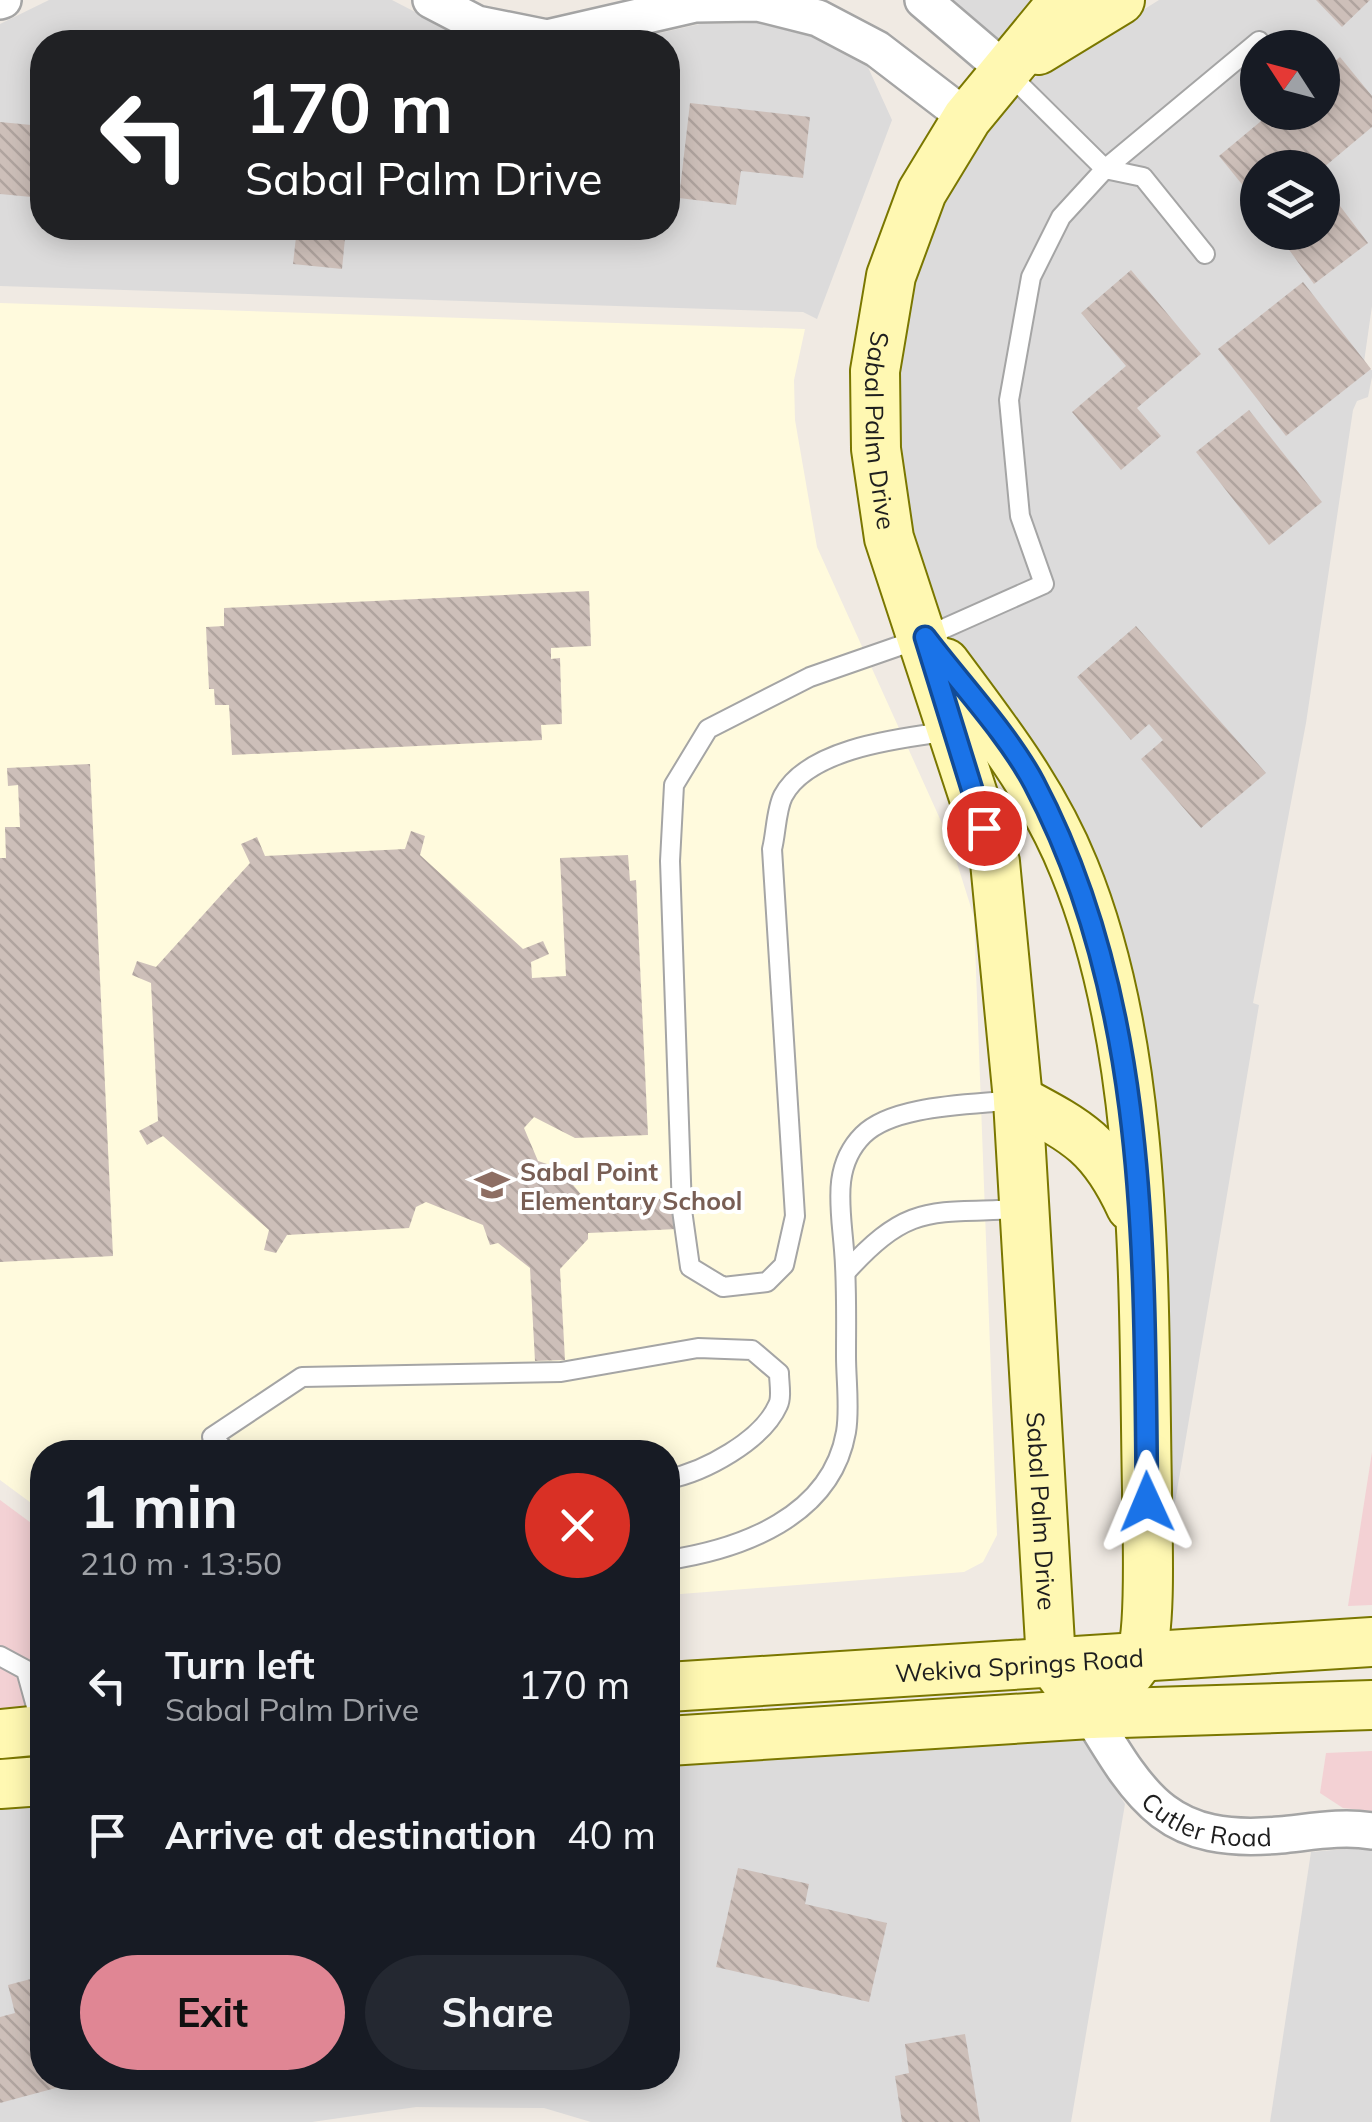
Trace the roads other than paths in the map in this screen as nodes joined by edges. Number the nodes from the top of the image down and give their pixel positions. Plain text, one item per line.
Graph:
1 (431, 0) edge
2 (924, 0) edge
3 (1064, 0) edge
4 (1120, 0) edge
5 (507, 30) edge
6 (581, 30) edge
7 (1240, 58) edge
8 (1006, 70) junction
9 (967, 118) junction
10 (1105, 169) junction
11 (1205, 254) dead end
12 (925, 637) junction
13 (954, 731) junction
14 (1018, 1100) junction
15 (1024, 1209) junction
16 (1138, 1222) junction
17 (846, 1272) junction
18 (214, 1440) edge
19 (680, 1476) edge
20 (680, 1558) edge
21 (1148, 1578) junction
22 (1372, 1642) edge
23 (1233, 1650) junction
24 (0, 1656) edge
25 (1141, 1656) junction
26 (1051, 1661) junction
27 (30, 1685) edge
28 (680, 1686) edge
29 (1372, 1705) edge
30 (1090, 1714) junction
31 (30, 1730) edge
32 (0, 1734) edge
33 (680, 1740) edge
34 (30, 1782) edge
35 (0, 1784) edge
36 (1372, 1830) edge

1 - 5 street
2 - 8 street
3 - 8 street, Sabal Palm Drive
4 - 8 street, Sabal Palm Drive
6 - 9 street
7 - 10 lane
8 - 9 street, Sabal Palm Drive
8 - 10 lane
9 - 12 street, Sabal Palm Drive
10 - 11 lane
10 - 12 lane
12 - 13 street, Sabal Palm Drive
12 - 13 lane
12 - 16 street, Sabal Palm Drive
13 - 14 street, Sabal Palm Drive
14 - 15 street, Sabal Palm Drive
14 - 16 street
14 - 17 lane
15 - 17 lane
15 - 26 street, Sabal Palm Drive
16 - 21 street, Sabal Palm Drive
17 - 20 lane
18 - 19 lane
21 - 23 street
21 - 25 street, Sabal Palm Drive
22 - 23 street, Wekiva Springs Road
23 - 25 street, Wekiva Springs Road
24 - 27 lane
25 - 26 street, Wekiva Springs Road
25 - 30 street
26 - 28 street, Wekiva Springs Road
26 - 30 street
29 - 30 street
30 - 33 street
30 - 36 street, Cutler Road
31 - 32 street
34 - 35 street

